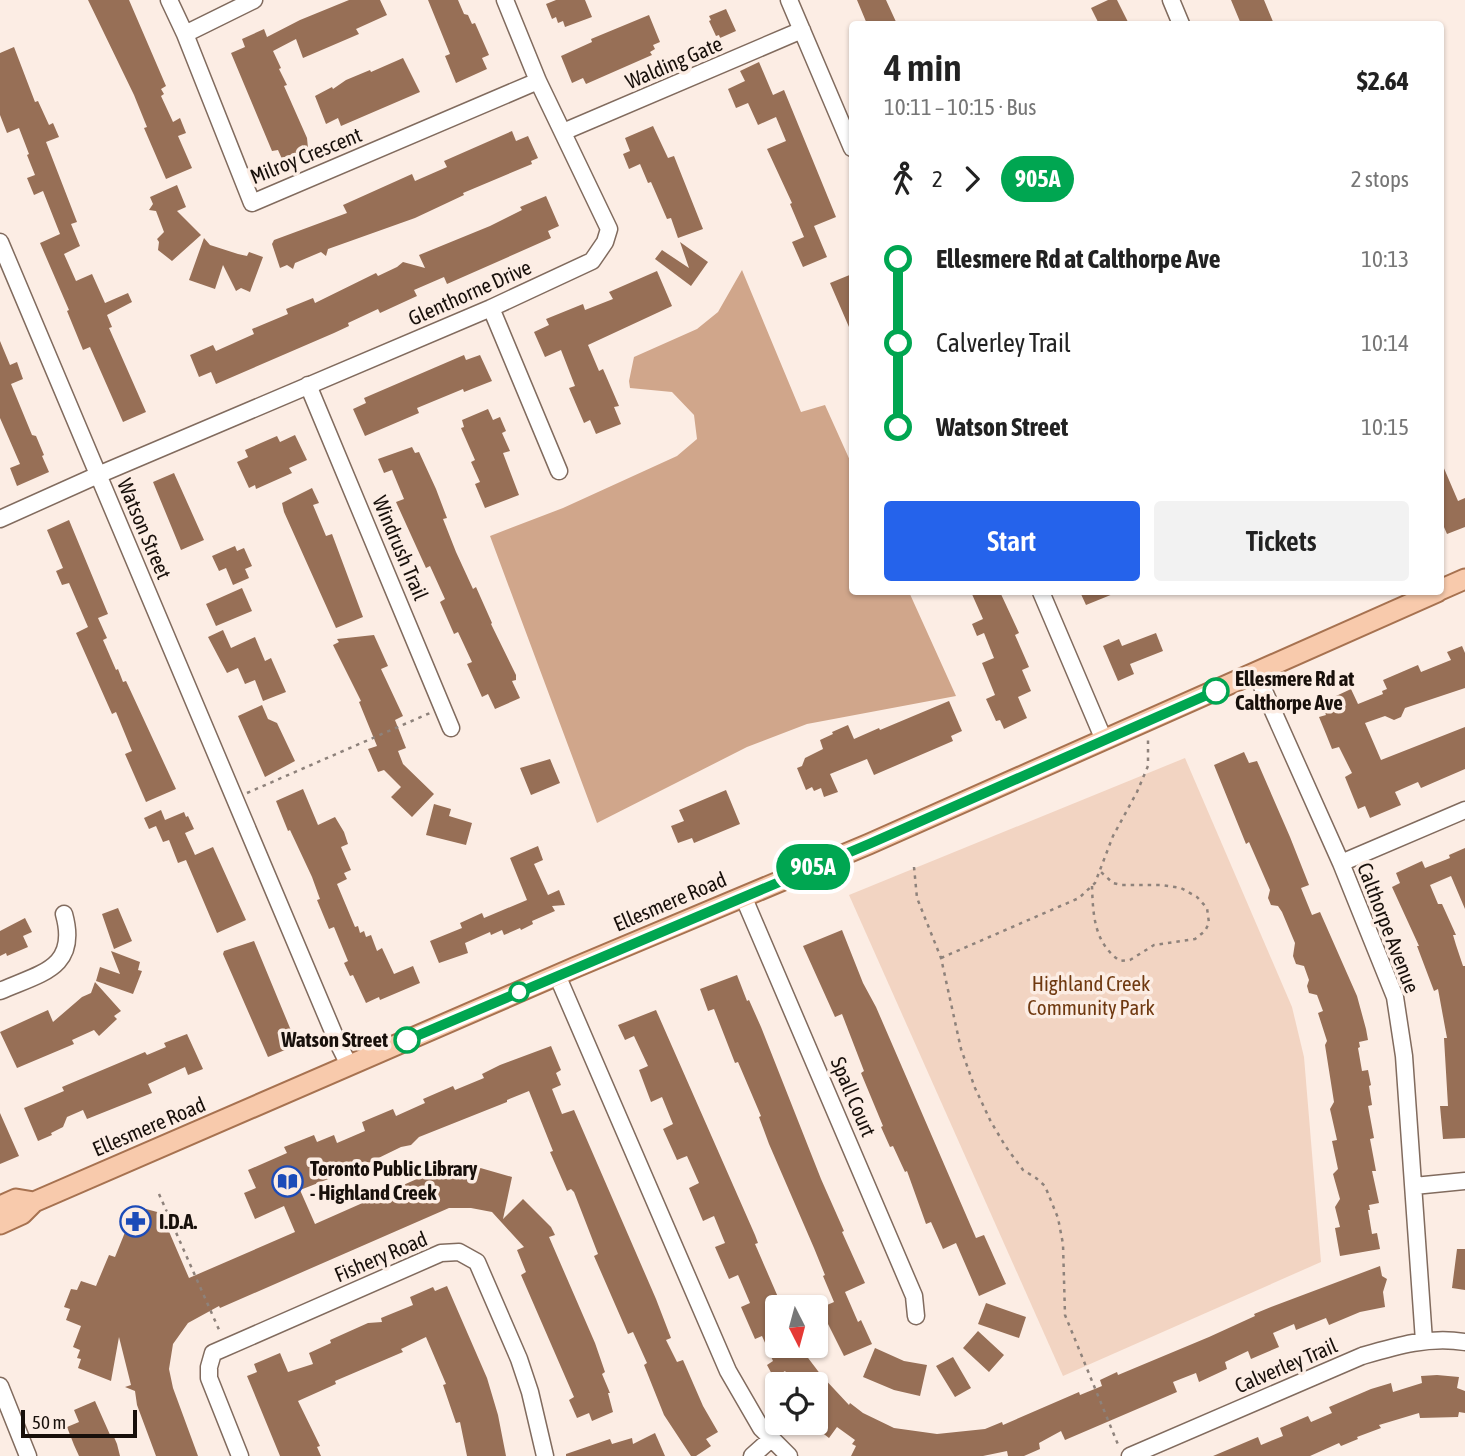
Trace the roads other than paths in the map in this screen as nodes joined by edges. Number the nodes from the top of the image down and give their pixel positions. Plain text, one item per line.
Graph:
1 (169, 0) edge
2 (254, 0) edge
3 (505, 0) edge
4 (789, 0) edge
5 (1171, 0) edge
6 (1180, 21) edge
7 (802, 30) junction
8 (185, 34) junction
9 (538, 81) junction
10 (563, 132) junction
11 (849, 141) edge
12 (0, 242) edge
13 (491, 308) junction
14 (308, 385) junction
15 (559, 471) dead end
16 (98, 475) junction
17 (0, 519) edge
18 (1465, 579) edge
19 (1444, 588) edge
20 (1042, 595) edge
21 (1427, 595) edge
22 (1256, 673) junction
23 (451, 728) dead end
24 (1104, 740) junction
25 (1465, 810) edge
26 (1341, 863) junction
27 (743, 896) junction
28 (64, 914) dead end
29 (557, 975) junction
30 (0, 991) edge
31 (349, 1065) junction
32 (1465, 1181) edge
33 (1414, 1186) junction
34 (34, 1202) junction
35 (0, 1206) edge
36 (0, 1224) edge
37 (916, 1316) dead end
38 (1424, 1341) junction
39 (1465, 1342) edge
40 (0, 1386) edge
41 (6, 1420) edge
42 (771, 1439) junction
43 (28, 1456) edge
44 (240, 1456) edge
45 (545, 1456) edge
46 (752, 1456) edge
47 (789, 1456) edge
48 (1130, 1456) edge

1 - 8 street, Milroy Crescent
2 - 8 street
3 - 9 street, Glenthorne Drive
4 - 7 street
5 - 6 street
7 - 10 street, Walding Gate
7 - 11 street
8 - 9 street, Milroy Crescent
9 - 10 street, Glenthorne Drive
10 - 13 street, Glenthorne Drive
12 - 16 street, Watson Street
13 - 14 street, Glenthorne Drive
13 - 15 street
14 - 16 street, Glenthorne Drive
14 - 23 street, Windrush Trail
16 - 17 street, Glenthorne Drive
16 - 31 street, Watson Street
18 - 19 main road, Ellesmere Road
20 - 24 street
21 - 22 main road, Ellesmere Road
22 - 24 main road, Ellesmere Road
22 - 26 street, Calthorpe Avenue
24 - 27 main road, Ellesmere Road
25 - 26 street
26 - 33 street, Calthorpe Avenue
27 - 29 main road, Ellesmere Road
27 - 37 street, Spall Court
28 - 30 street
29 - 31 main road, Ellesmere Road
29 - 42 street
31 - 34 main road, Ellesmere Road
32 - 33 street
33 - 38 street, Calthorpe Avenue
34 - 35 main road, Ellesmere Road
34 - 36 main road, Ellesmere Road
38 - 39 street, Calverley Trail
38 - 48 street, Calverley Trail
40 - 41 street
41 - 43 street
42 - 46 street
42 - 47 street
44 - 45 street, Fishery Road

